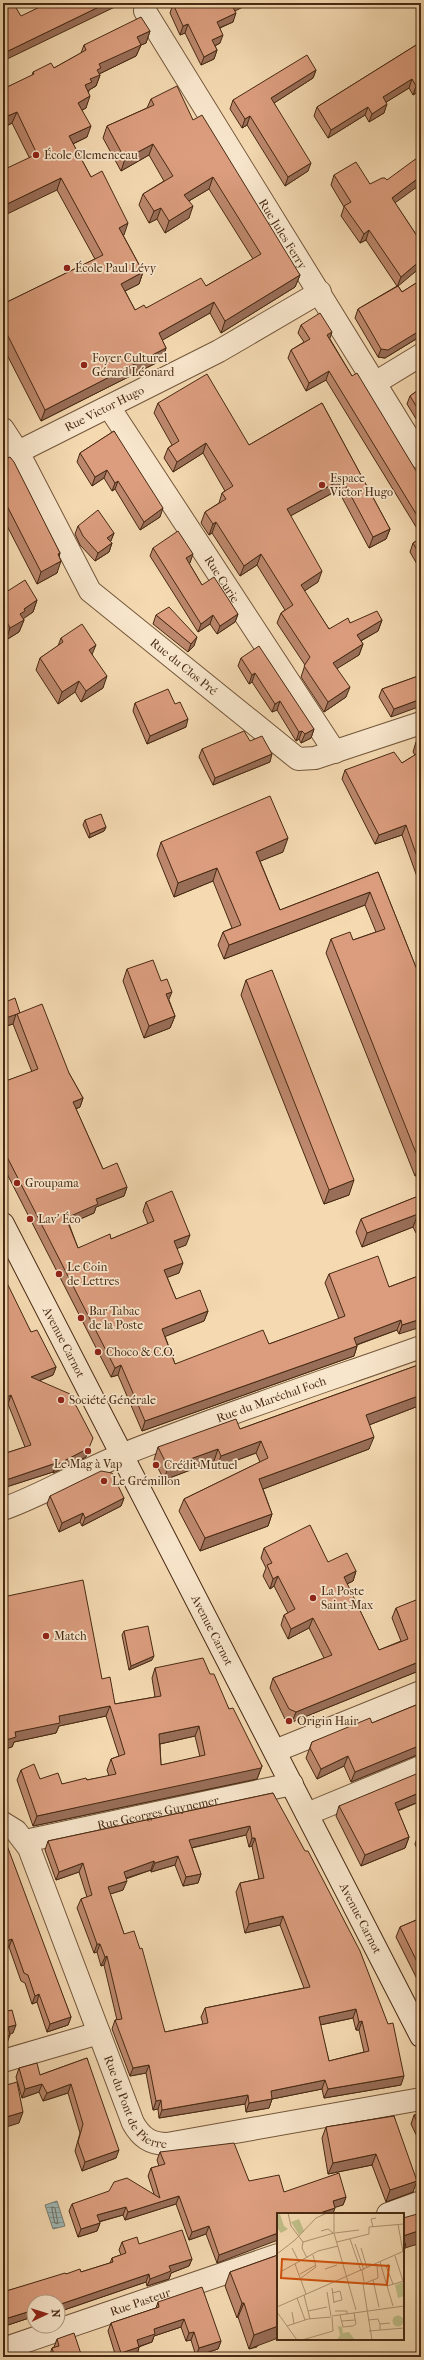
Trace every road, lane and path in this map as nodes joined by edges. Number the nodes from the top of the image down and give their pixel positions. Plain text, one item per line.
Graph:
1 (145, 11) dead end
2 (320, 292) junction
3 (421, 355) edge
4 (375, 383) junction
5 (109, 407) junction
6 (3, 429) edge
7 (18, 452) junction
8 (421, 458) edge
9 (421, 723) edge
10 (335, 752) junction
11 (3, 1224) edge
12 (421, 1347) edge
13 (122, 1455) junction
14 (3, 1509) edge
15 (421, 1692) edge
16 (275, 1751) junction
17 (421, 1767) edge
18 (292, 1784) junction
19 (307, 1814) junction
20 (3, 1823) edge
21 (25, 1841) junction
22 (99, 2033) junction
23 (421, 2036) edge
24 (3, 2061) edge
25 (421, 2099) edge
26 (421, 2202) edge
27 (391, 2213) edge
28 (277, 2255) edge
29 (3, 2349) edge

1 - 2 street, Rue Jules Ferry
2 - 4 street, Rue Jules Ferry
2 - 5 street, Rue Victor Hugo
3 - 4 street
4 - 8 street, Rue Jules Ferry
5 - 7 street, Rue Victor Hugo
5 - 10 street, Rue Curie
6 - 7 street
7 - 10 street, Rue du Clos Pré
9 - 10 street, Rue du Clos Pré
11 - 13 street, Avenue Carnot
12 - 13 street, Rue du Maréchal Foch
13 - 14 street, Rue du Maréchal Foch
13 - 16 street, Avenue Carnot
15 - 16 street
16 - 18 street, Avenue Carnot
17 - 19 street
18 - 19 street, Avenue Carnot
18 - 21 street, Rue Georges Guynemer
19 - 23 street, Avenue Carnot
20 - 21 street, Rue du Pont de Pierre
21 - 22 street, Rue du Pont de Pierre
22 - 24 street
22 - 25 street, Rue du Pont de Pierre
26 - 27 street
28 - 29 street, Rue Pasteur

